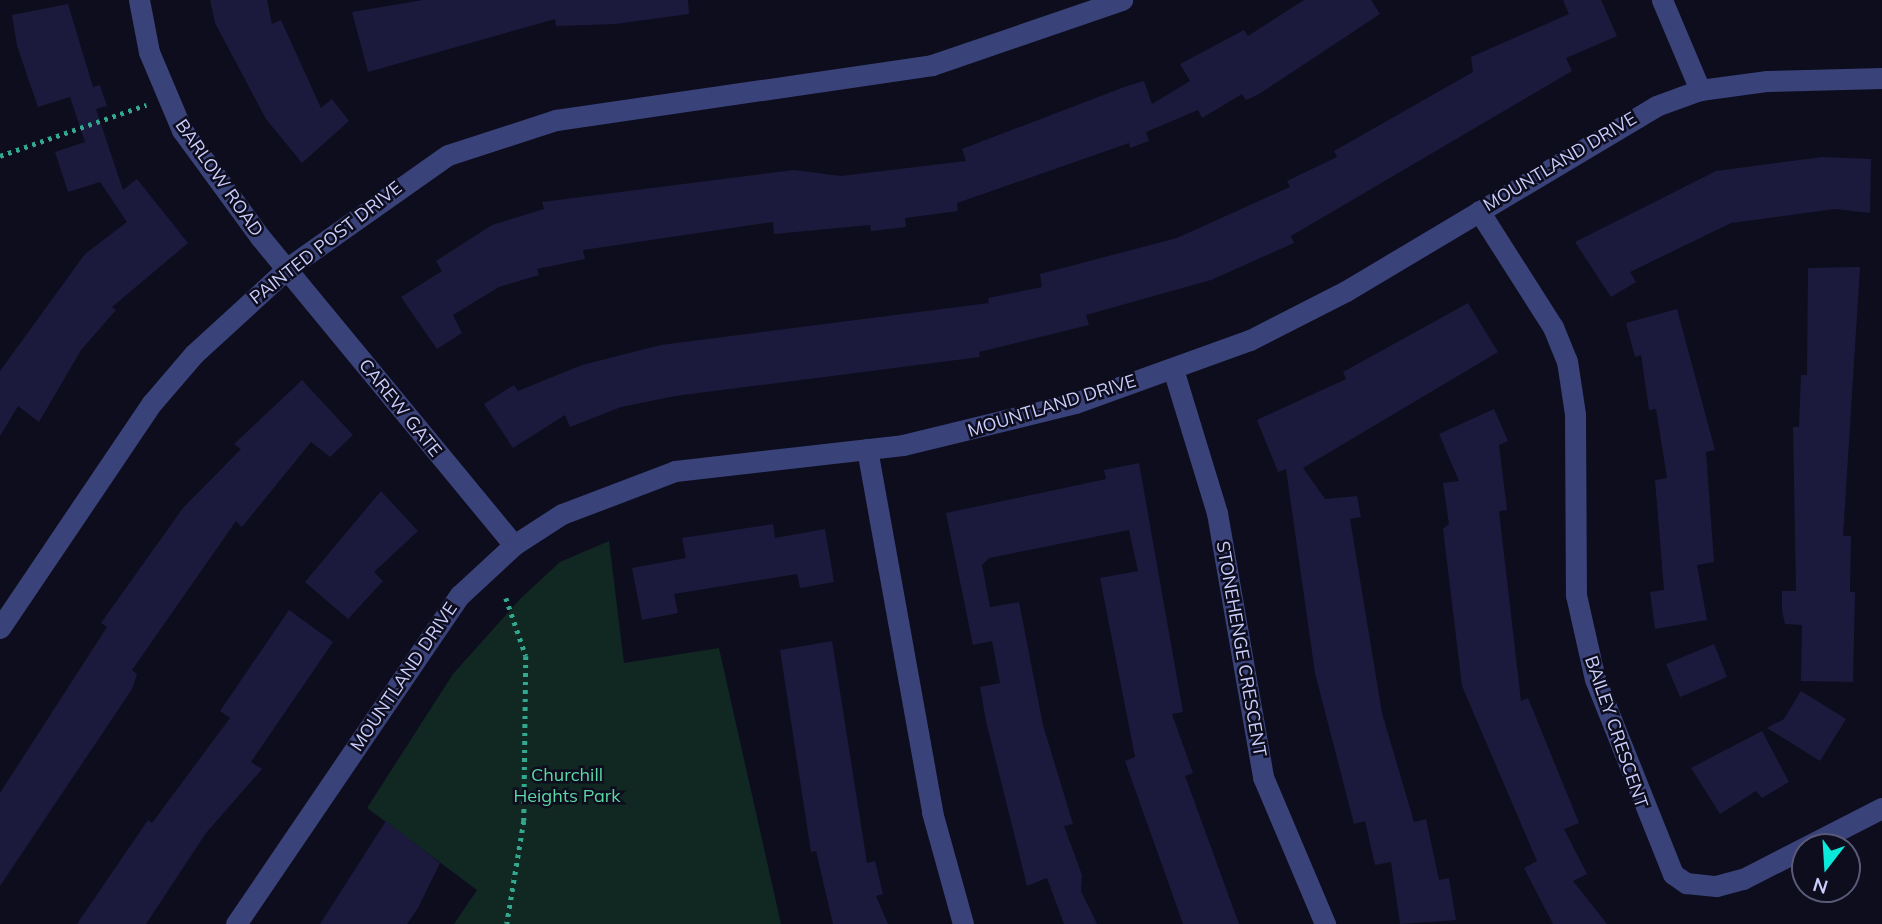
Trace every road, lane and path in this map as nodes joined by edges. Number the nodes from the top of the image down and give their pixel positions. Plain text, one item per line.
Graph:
1 (139, 0) edge
2 (1122, 0) edge
3 (1662, 0) edge
4 (1882, 79) edge
5 (1700, 90) junction
6 (167, 98) junction
7 (0, 156) edge
8 (1479, 211) junction
9 (289, 267) junction
10 (1173, 369) junction
11 (867, 450) junction
12 (514, 545) junction
13 (506, 598) dead end
14 (0, 628) edge
15 (1882, 808) edge
16 (236, 924) edge
17 (507, 924) edge
18 (963, 924) edge
19 (1325, 924) edge

1 - 6 street, BARLOW ROAD
2 - 9 street, PAINTED POST DRIVE
3 - 5 street
4 - 5 street, MOUNTLAND DRIVE
5 - 8 street, MOUNTLAND DRIVE
6 - 7 path
6 - 9 street, BARLOW ROAD
8 - 10 street, MOUNTLAND DRIVE
8 - 15 street, BAILEY CRESCENT
9 - 12 street, CAREW GATE
9 - 14 street, PAINTED POST DRIVE
10 - 11 street, MOUNTLAND DRIVE
10 - 19 street, STONEHENGE CRESCENT
11 - 12 street, MOUNTLAND DRIVE
11 - 18 street
12 - 16 street, MOUNTLAND DRIVE
13 - 17 path

